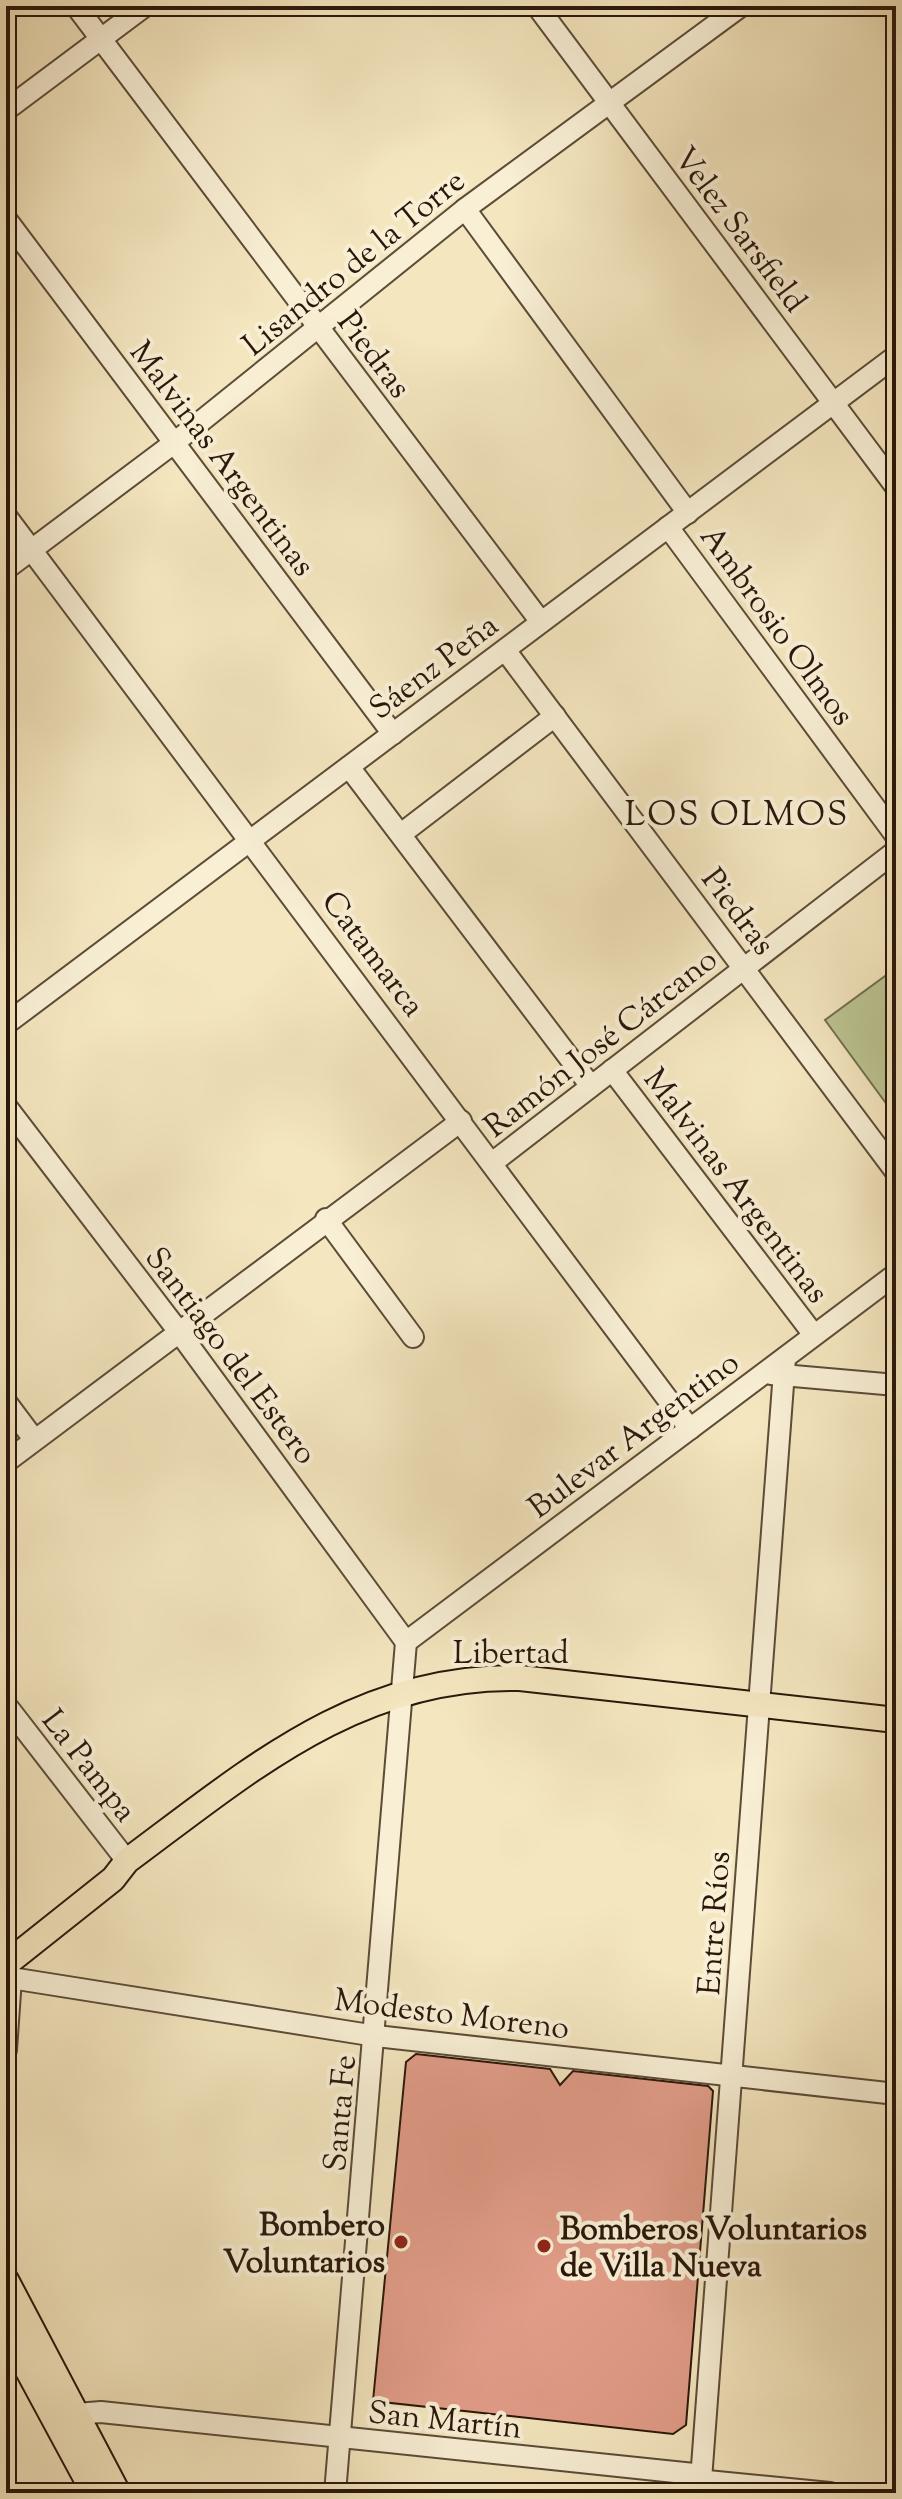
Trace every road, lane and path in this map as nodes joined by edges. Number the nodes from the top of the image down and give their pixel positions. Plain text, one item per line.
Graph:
1 (76, 6) edge
2 (145, 6) edge
3 (537, 6) edge
4 (741, 6) edge
5 (101, 39) junction
6 (609, 102) junction
7 (6, 110) edge
8 (465, 209) junction
9 (6, 219) edge
10 (317, 329) junction
11 (896, 356) edge
12 (833, 403) junction
13 (174, 443) junction
14 (896, 487) edge
15 (688, 513) junction
16 (6, 516) edge
17 (668, 527) junction
18 (32, 550) junction
19 (6, 569) edge
20 (541, 622) junction
21 (505, 650) junction
22 (555, 716) junction
23 (393, 734) junction
24 (349, 767) junction
25 (401, 834) junction
26 (896, 836) edge
27 (251, 840) junction
28 (896, 851) edge
29 (744, 968) junction
30 (6, 1024) edge
31 (612, 1070) junction
32 (590, 1085) junction
33 (6, 1106) edge
34 (461, 1121) junction
35 (492, 1163) junction
36 (896, 1172) edge
37 (326, 1219) junction
38 (896, 1274) edge
39 (179, 1332) junction
40 (814, 1335) junction
41 (413, 1337) dead end
42 (785, 1366) junction
43 (896, 1385) edge
44 (6, 1402) edge
45 (690, 1429) junction
46 (33, 1438) junction
47 (6, 1462) edge
48 (406, 1642) junction
49 (400, 1694) junction
50 (759, 1703) junction
51 (6, 1705) edge
52 (896, 1720) edge
53 (127, 1861) junction
54 (6, 1942) edge
55 (8, 1971) edge
56 (376, 2036) junction
57 (6, 2050) edge
58 (733, 2074) junction
59 (896, 2094) edge
60 (6, 2280) edge
61 (6, 2330) edge
62 (64, 2415) junction
63 (340, 2438) junction
64 (701, 2485) edge
65 (94, 2493) edge
66 (118, 2493) edge
67 (335, 2493) edge
68 (830, 2493) edge

1 - 5 street, Piedras
2 - 5 street
3 - 6 street, Velez Sarsfield
4 - 6 street, Lisandro de la Torre
5 - 7 street
5 - 10 street, Piedras
6 - 8 street, Lisandro de la Torre
6 - 12 street, Velez Sarsfield
8 - 10 street, Lisandro de la Torre
8 - 15 street, Ambrosio Olmos
9 - 13 street, Malvinas Argentinas
10 - 13 street, Lisandro de la Torre
10 - 20 street, Piedras
11 - 12 street, Sáenz Peña
12 - 14 street, Velez Sarsfield
12 - 15 street, Sáenz Peña
13 - 18 street, Lisandro de la Torre
13 - 23 street, Malvinas Argentinas
15 - 17 street, Sáenz Peña
16 - 18 street, Catamarca
17 - 20 street, Sáenz Peña
17 - 26 street, Ambrosio Olmos
18 - 19 street, Lisandro de la Torre
18 - 27 street, Catamarca
20 - 21 street, Sáenz Peña
21 - 22 street, Piedras
21 - 23 street, Sáenz Peña
22 - 25 street
22 - 29 street, Piedras
23 - 24 street, Sáenz Peña
24 - 25 street, Malvinas Argentinas
24 - 27 street, Sáenz Peña
25 - 32 street, Malvinas Argentinas
27 - 30 street, Sáenz Peña
27 - 34 street, Catamarca
28 - 29 street, Ramón José Cárcano
29 - 31 street, Ramón José Cárcano
29 - 36 street, Piedras
31 - 32 street, Ramón José Cárcano
31 - 40 street, Malvinas Argentinas
32 - 35 street, Ramón José Cárcano
33 - 39 street, Santiago del Estero
34 - 35 street, Catamarca
34 - 37 street, Ramón José Cárcano
35 - 45 street, Catamarca
37 - 39 street, Ramón José Cárcano
37 - 41 street
38 - 40 street, Bulevar Argentino
39 - 46 street, Ramón José Cárcano
39 - 48 street, Santiago del Estero
40 - 42 street, Bulevar Argentino
42 - 43 street
42 - 45 street, Bulevar Argentino
42 - 50 street, Entre Ríos
44 - 46 street
45 - 48 street, Bulevar Argentino
46 - 47 street, Ramón José Cárcano
48 - 49 street, Santa Fe
49 - 50 main road, Libertad
49 - 53 main road, Libertad
49 - 56 street, Santa Fe
50 - 52 main road, Libertad
50 - 58 street, Entre Ríos
51 - 53 street, La Pampa
53 - 54 main road, Libertad
53 - 55 main road, Libertad
55 - 56 street, Modesto Moreno
55 - 57 street
56 - 58 street, Modesto Moreno
56 - 63 street, Santa Fe
58 - 59 street, Modesto Moreno
58 - 64 street, Entre Ríos
60 - 62 main road
61 - 62 main road
62 - 63 street, San Martín
62 - 65 main road
62 - 66 main road
63 - 64 street, San Martín
63 - 67 street, Santa Fe
64 - 68 street, San Martín

